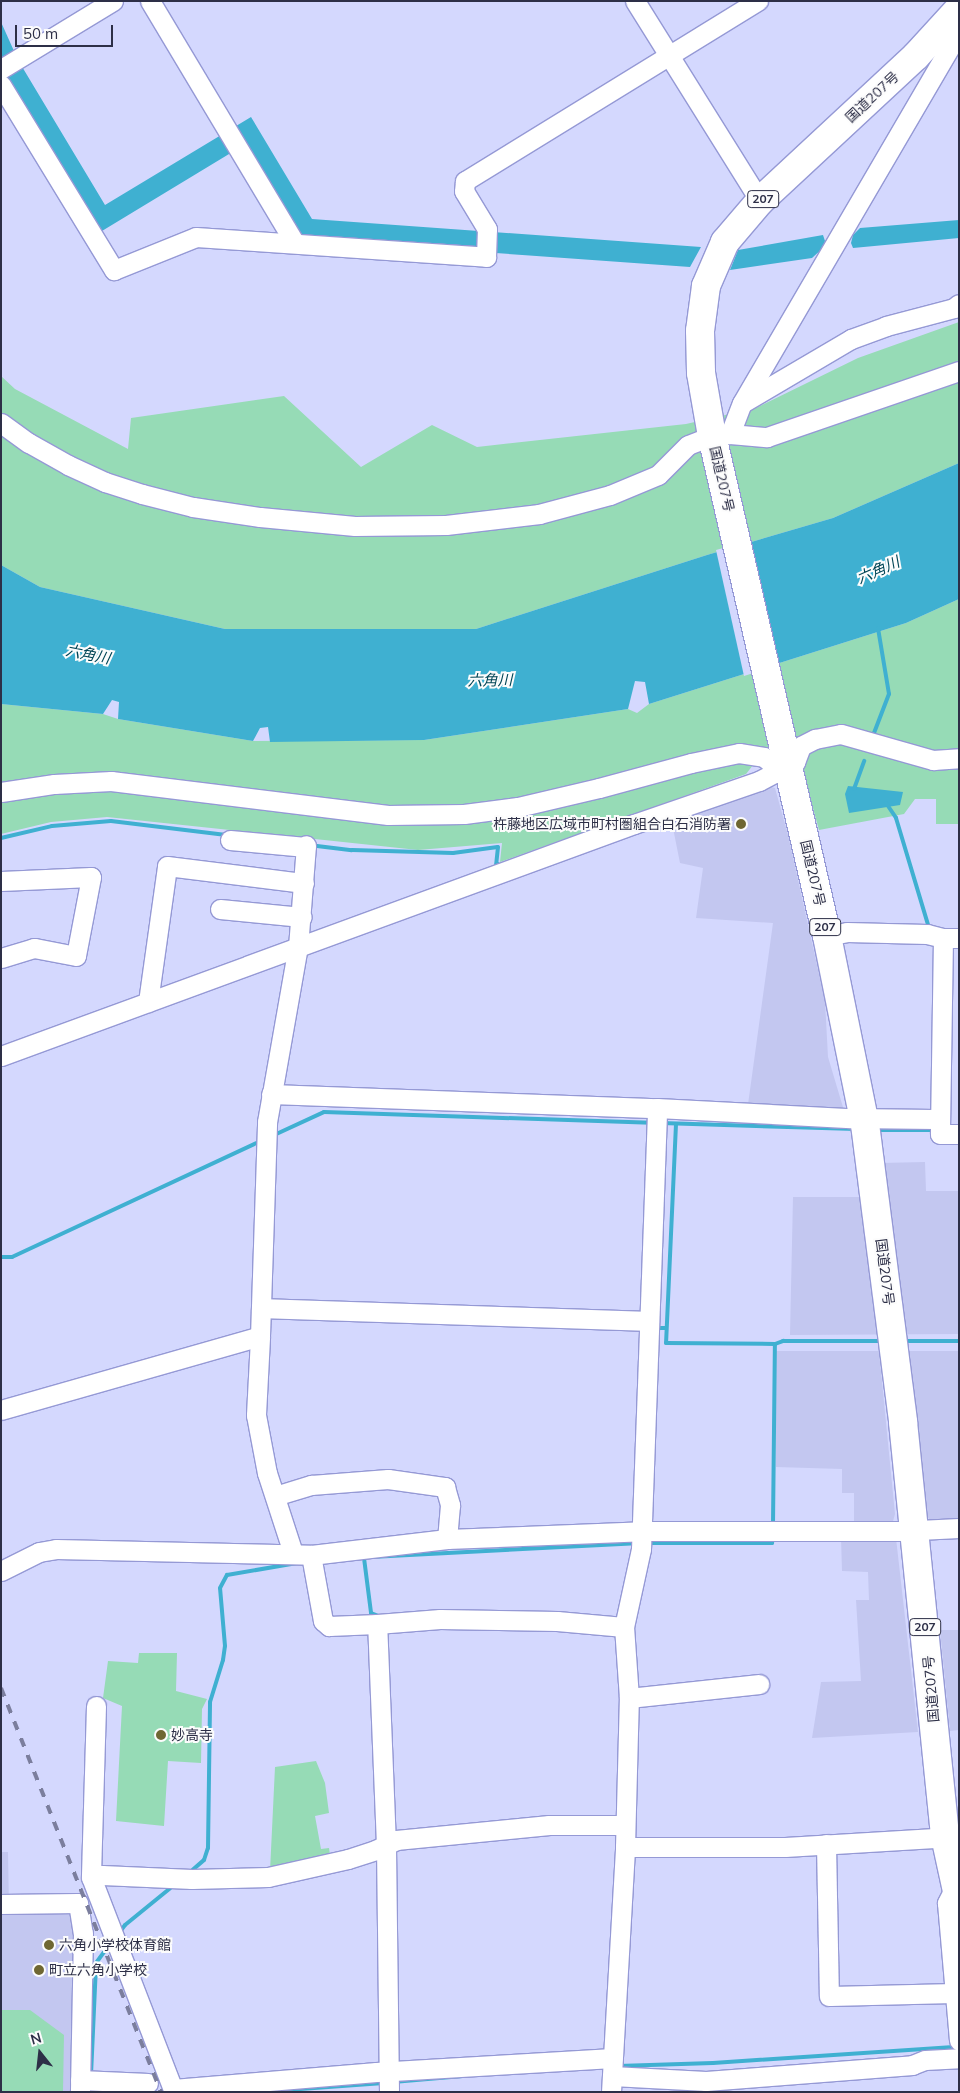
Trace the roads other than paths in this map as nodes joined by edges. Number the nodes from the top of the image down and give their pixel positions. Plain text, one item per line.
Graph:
1 (112, 1) edge
2 (150, 1) edge
3 (635, 1) edge
4 (758, 1) edge
5 (959, 9) edge
6 (959, 31) edge
7 (669, 57) junction
8 (1, 69) edge
9 (1, 85) edge
10 (760, 201) junction
11 (294, 242) junction
12 (959, 304) edge
13 (959, 371) edge
14 (742, 403) junction
15 (1, 423) edge
16 (719, 441) junction
17 (959, 758) edge
18 (786, 766) junction
19 (1, 792) edge
20 (230, 840) dead end
21 (1, 881) edge
22 (304, 883) junction
23 (220, 909) dead end
24 (302, 917) junction
25 (827, 936) junction
26 (941, 936) edge
27 (298, 947) junction
28 (1, 958) edge
29 (148, 1002) junction
30 (1, 1056) edge
31 (271, 1094) junction
32 (657, 1117) junction
33 (934, 1118) junction
34 (865, 1126) junction
35 (959, 1134) edge
36 (261, 1308) junction
37 (648, 1326) junction
38 (259, 1343) dead end
39 (1, 1410) edge
40 (280, 1495) junction
41 (959, 1528) edge
42 (915, 1530) junction
43 (641, 1539) junction
44 (446, 1540) junction
45 (304, 1558) junction
46 (1, 1571) edge
47 (382, 1623) junction
48 (624, 1627) junction
49 (759, 1684) dead end
50 (629, 1698) junction
51 (96, 1706) dead end
52 (625, 1825) junction
53 (952, 1835) edge
54 (826, 1844) junction
55 (389, 1847) junction
56 (625, 1847) junction
57 (91, 1877) junction
58 (957, 1894) edge
59 (1, 1904) edge
60 (955, 1993) junction
61 (959, 2040) edge
62 (959, 2058) edge
63 (612, 2071) edge
64 (387, 2078) edge
65 (87, 2083) edge
66 (148, 2083) dead end
67 (174, 2090) edge

1 - 8 street
2 - 11 street
3 - 7 street
4 - 7 street
5 - 10 highway, 国道207号 / 207
6 - 14 street
7 - 10 street
7 - 11 street
9 - 11 street
10 - 16 highway, 国道207号 / 207
12 - 14 street
13 - 16 street
14 - 16 street
15 - 16 street
16 - 18 highway, 国道207号 / 207
17 - 18 street
18 - 19 street
18 - 25 highway, 国道207号 / 207
18 - 27 street
20 - 22 street
21 - 28 street
22 - 24 street
22 - 29 street
23 - 24 street
24 - 27 street
25 - 26 street
25 - 34 highway, 国道207号 / 207
26 - 33 street
27 - 29 street
27 - 31 street
29 - 30 street
31 - 32 street
31 - 36 street
32 - 34 street
32 - 37 street
33 - 34 street
33 - 35 street
34 - 42 highway, 国道207号 / 207
36 - 37 street
36 - 39 street
37 - 43 street
38 - 40 street
40 - 44 street
40 - 45 street
41 - 42 street
42 - 43 street
42 - 53 highway, 国道207号 / 207
43 - 44 street
43 - 48 street
44 - 45 street
45 - 46 street
45 - 47 street
47 - 48 street
47 - 55 street
48 - 50 street
49 - 50 street
50 - 52 street
51 - 57 street
52 - 55 street
52 - 56 street
53 - 54 street
53 - 58 highway, 国道207号 / 207
54 - 56 street
54 - 60 street
55 - 57 street
55 - 64 street
56 - 63 street
57 - 67 street
58 - 60 street
59 - 65 street
60 - 61 street
62 - 63 street
63 - 64 street
64 - 67 street
65 - 66 street

